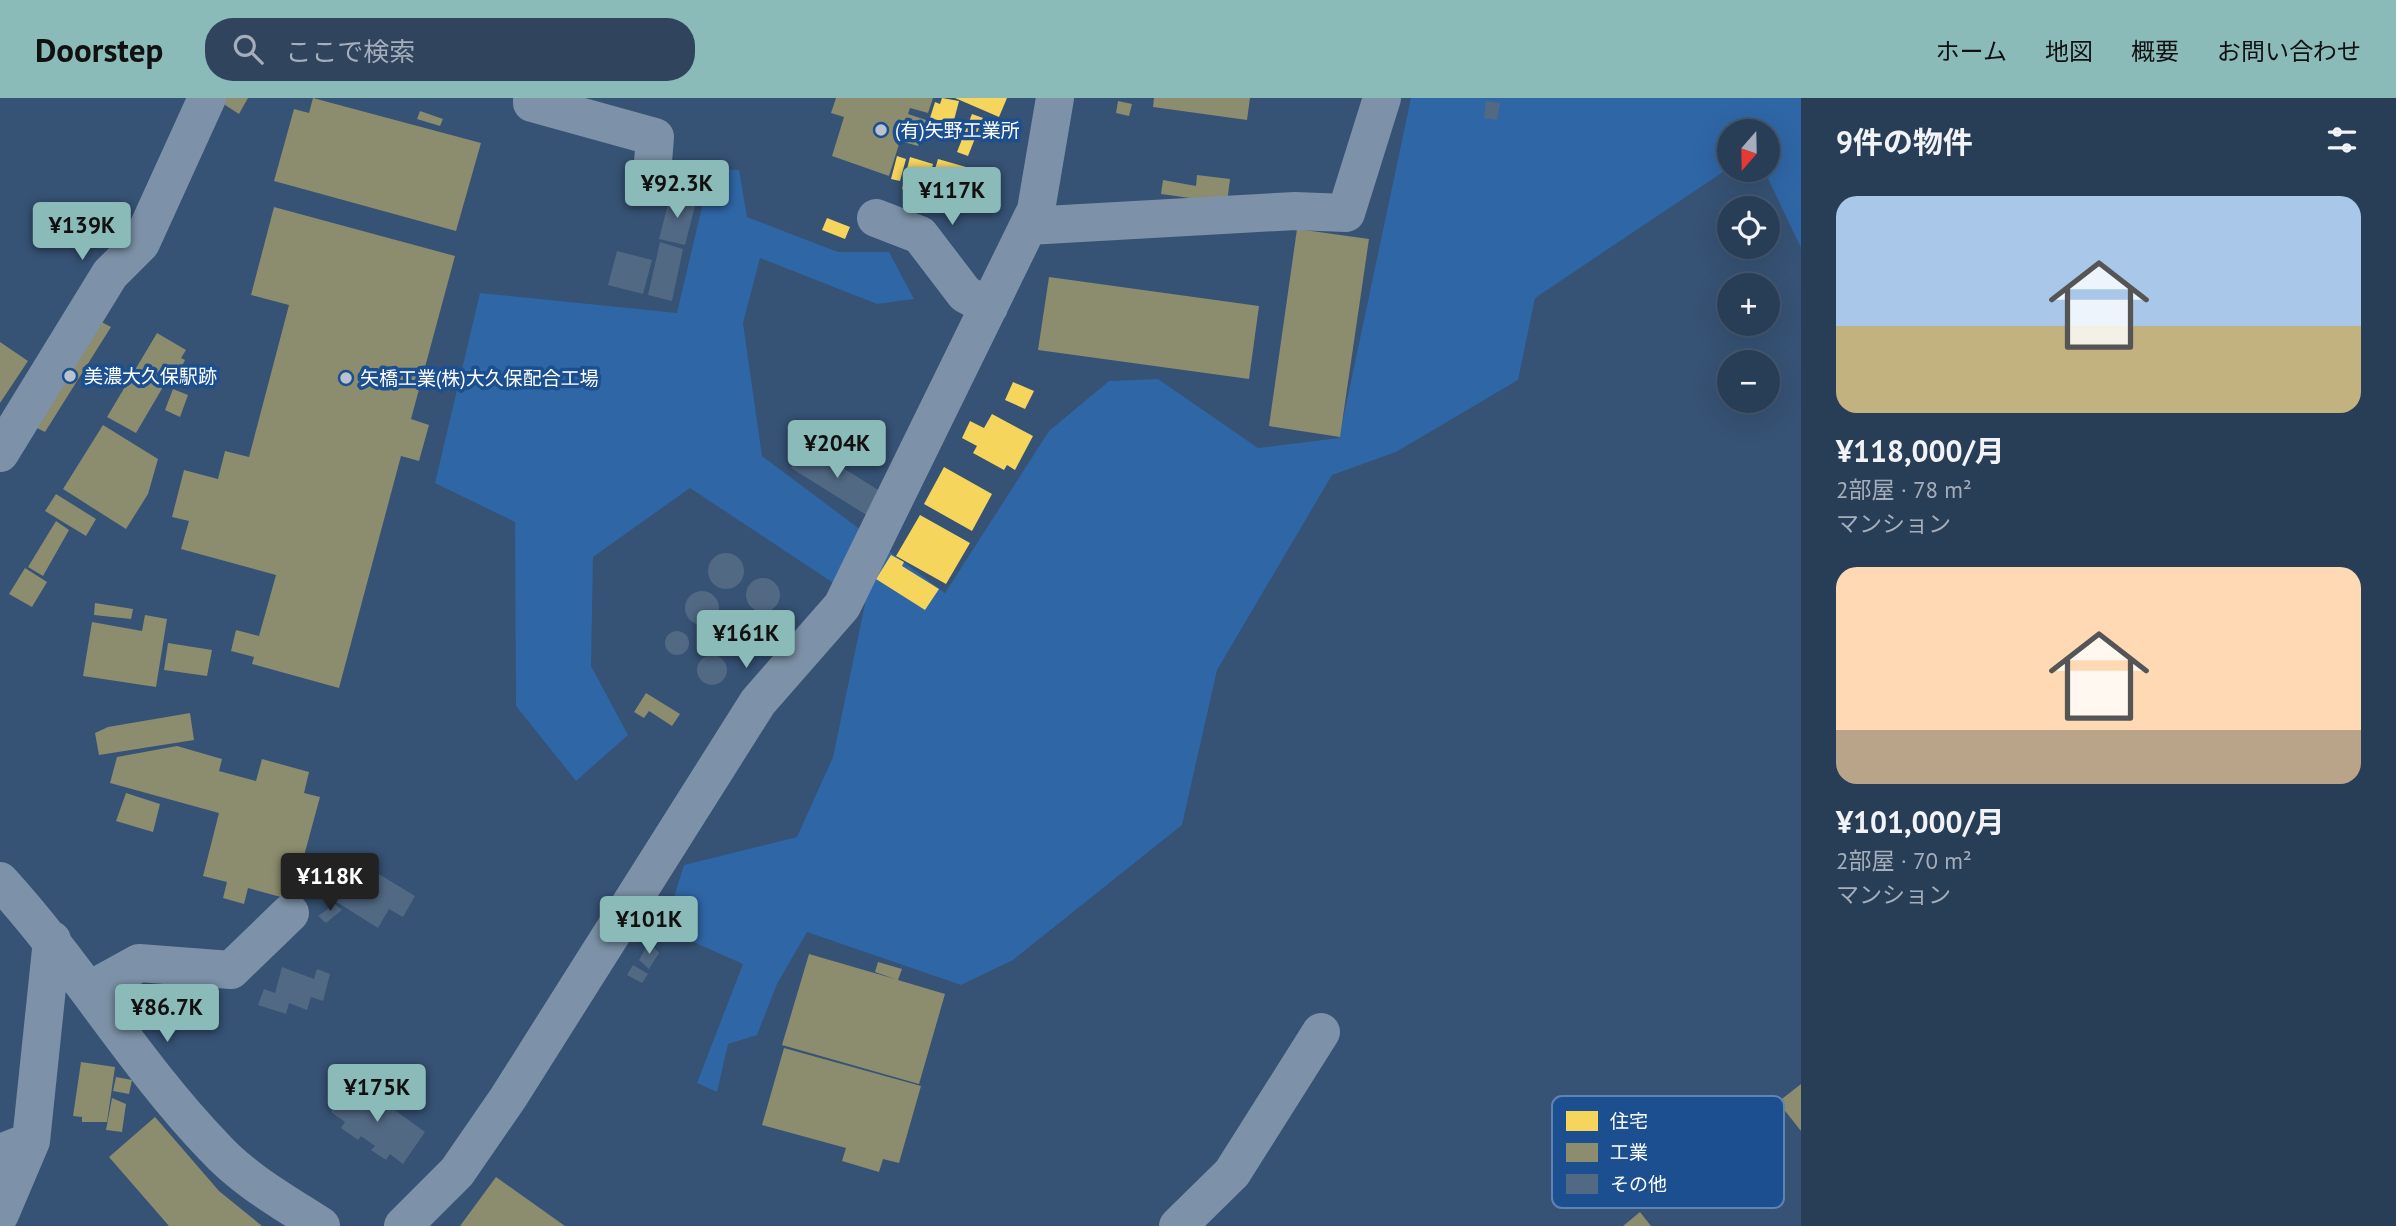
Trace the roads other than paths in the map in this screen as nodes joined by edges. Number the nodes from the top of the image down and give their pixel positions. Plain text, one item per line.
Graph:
1 (207, 98) edge
2 (532, 98) edge
3 (1055, 98) edge
4 (1382, 98) edge
5 (598, 109) edge
6 (652, 174) dead end
7 (876, 218) dead end
8 (1028, 226) junction
9 (989, 307) junction
10 (0, 453) edge
11 (0, 881) edge
12 (290, 913) dead end
13 (52, 940) junction
14 (90, 990) junction
15 (1321, 1032) dead end
16 (15, 1147) edge
17 (0, 1214) edge
18 (321, 1226) edge
19 (403, 1226) edge
20 (1178, 1226) edge

1 - 10 street
2 - 5 street
3 - 8 street
4 - 8 street
5 - 6 street
7 - 9 street
8 - 9 street
9 - 19 street
11 - 13 street
12 - 14 street
13 - 14 street
13 - 16 street
14 - 18 street
15 - 20 street
16 - 17 street

